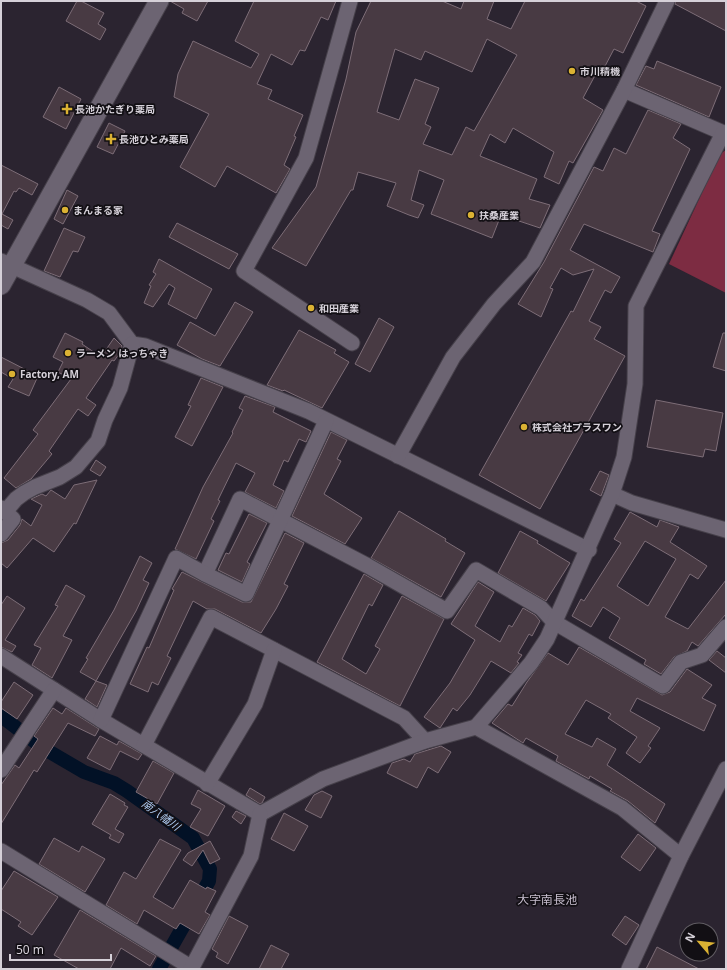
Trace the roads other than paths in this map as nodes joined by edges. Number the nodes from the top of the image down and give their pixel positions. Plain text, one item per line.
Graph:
1 (159, 1) edge
2 (350, 1) edge
3 (667, 1) edge
4 (624, 90) junction
5 (725, 133) edge
6 (6, 263) edge
7 (1, 285) edge
8 (352, 343) dead end
9 (132, 344) junction
10 (326, 421) junction
11 (398, 456) junction
12 (612, 494) junction
13 (3, 510) edge
14 (281, 519) junction
15 (726, 530) edge
16 (1, 534) edge
17 (589, 550) junction
18 (205, 574) junction
19 (554, 622) junction
20 (726, 627) edge
21 (274, 650) junction
22 (1, 656) edge
23 (54, 690) junction
24 (101, 720) junction
25 (476, 727) junction
26 (425, 741) junction
27 (144, 745) junction
28 (726, 769) edge
29 (1, 770) edge
30 (207, 784) junction
31 (260, 814) junction
32 (1, 851) edge
33 (681, 856) junction
34 (192, 968) edge
35 (629, 969) edge

1 - 6 street
2 - 8 street
3 - 4 street
4 - 5 street
4 - 11 street
5 - 12 street
6 - 7 street
6 - 9 street
9 - 10 street
9 - 13 street
10 - 11 street
10 - 14 street
11 - 17 street
12 - 15 street
12 - 17 street
13 - 16 street
14 - 18 street
14 - 18 street
14 - 19 street
17 - 19 street
18 - 24 street
19 - 20 street
19 - 25 street
21 - 26 street
21 - 27 street
21 - 30 street
22 - 23 street
23 - 24 street
23 - 29 street
24 - 27 street
25 - 26 street
25 - 33 street
26 - 31 street
27 - 30 street
28 - 33 street
30 - 31 street
31 - 34 street
32 - 34 street
33 - 35 street

